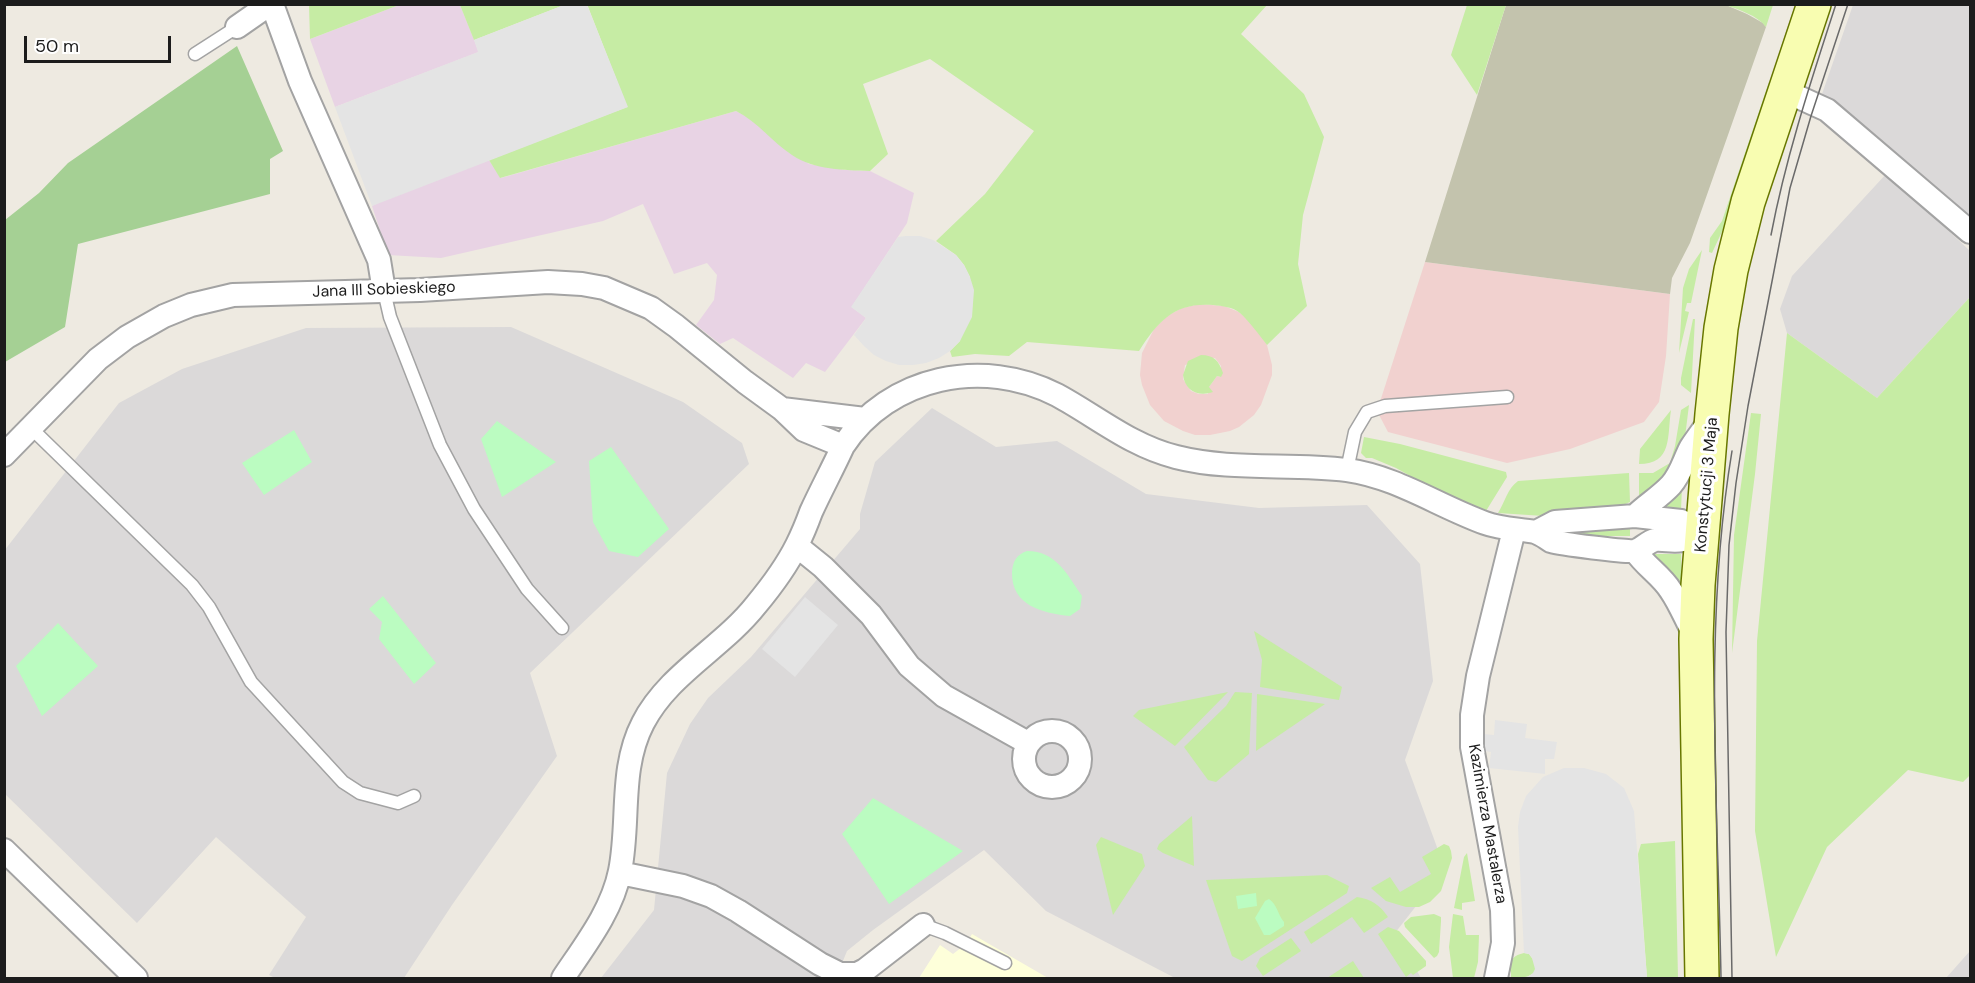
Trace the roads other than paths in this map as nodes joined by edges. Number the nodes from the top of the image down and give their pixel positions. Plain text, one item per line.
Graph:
1 (271, 4) edge
2 (1814, 4) edge
3 (237, 27) joint
4 (195, 54) dead end
5 (1785, 91) junction
6 (1971, 232) edge
7 (384, 291) junction
8 (1507, 397) dead end
9 (782, 409) junction
10 (828, 415) junction
11 (1712, 417) junction
12 (865, 419) junction
13 (31, 428) junction
14 (843, 446) junction
15 (4, 455) edge
16 (1347, 470) junction
17 (1635, 516) junction
18 (1703, 530) junction
19 (1525, 531) junction
20 (797, 546) junction
21 (1635, 551) junction
22 (562, 628) dead end
23 (1696, 639) junction
24 (1028, 743) dead end
25 (414, 796) dead end
26 (4, 850) edge
27 (620, 873) junction
28 (923, 925) joint
29 (1005, 963) dead end
30 (136, 978) edge
31 (563, 978) edge
32 (1496, 978) edge
33 (1702, 978) edge

1 - 3 street
1 - 7 street
2 - 5 street, Konstytucji 3 Maja
3 - 4 lane
5 - 6 street
5 - 11 street, Konstytucji 3 Maja
7 - 9 street, Jana III Sobieskiego
7 - 13 street, Jana III Sobieskiego
7 - 22 lane
8 - 16 lane
9 - 10 street, Jana III Sobieskiego
9 - 14 street, Jana III Sobieskiego
10 - 12 street, Jana III Sobieskiego
10 - 14 street
11 - 17 street
11 - 18 street, Konstytucji 3 Maja
12 - 14 street
12 - 16 street
13 - 15 street, Jana III Sobieskiego
13 - 25 lane
14 - 20 street
16 - 19 street
17 - 18 street
17 - 19 street
18 - 21 street
18 - 23 street, Konstytucji 3 Maja
19 - 21 street
19 - 32 street, Kazimierza Mastalerza
20 - 24 street
20 - 27 street
21 - 23 street
23 - 33 street, Konstytucji 3 Maja
26 - 30 street
27 - 28 street
27 - 31 street
28 - 29 lane

